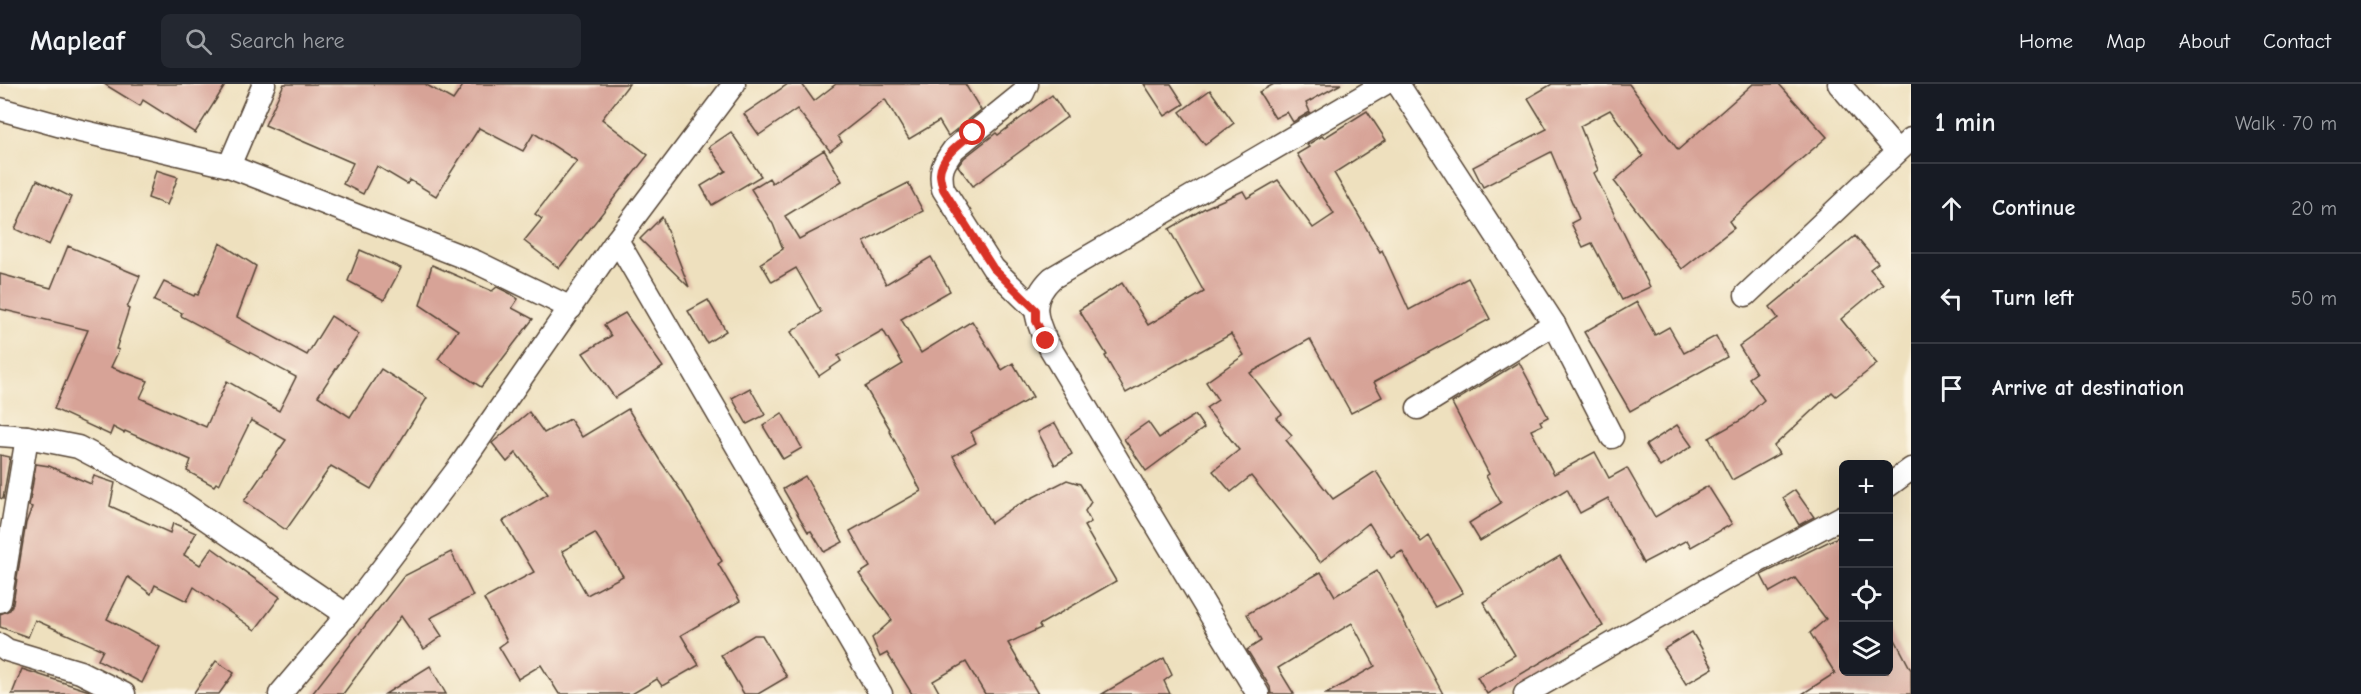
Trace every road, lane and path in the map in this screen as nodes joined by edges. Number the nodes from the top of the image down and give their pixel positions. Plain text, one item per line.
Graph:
1 (264, 84) edge
2 (734, 84) edge
3 (1027, 84) edge
4 (1384, 84) edge
5 (1398, 84) edge
6 (1839, 84) edge
7 (0, 109) edge
8 (1904, 145) edge
9 (229, 166) junction
10 (617, 240) junction
11 (1746, 294) dead end
12 (571, 308) junction
13 (1036, 310) junction
14 (1554, 324) junction
15 (1418, 408) dead end
16 (0, 435) edge
17 (27, 437) junction
18 (1612, 437) dead end
19 (1911, 469) edge
20 (1893, 482) edge
21 (1839, 519) edge
22 (0, 601) edge
23 (346, 615) junction
24 (0, 645) edge
25 (124, 694) edge
26 (280, 694) edge
27 (881, 694) edge
28 (1258, 694) edge
29 (1525, 694) edge

1 - 9 street
2 - 10 street
3 - 13 street
4 - 13 street
5 - 14 street
6 - 8 street
7 - 9 street
8 - 11 street
9 - 12 street
10 - 12 street
10 - 27 street
12 - 23 street
13 - 28 street
14 - 15 street
14 - 18 street
16 - 17 street
17 - 22 street
17 - 23 street
19 - 20 street
21 - 29 street
23 - 26 street
24 - 25 street

